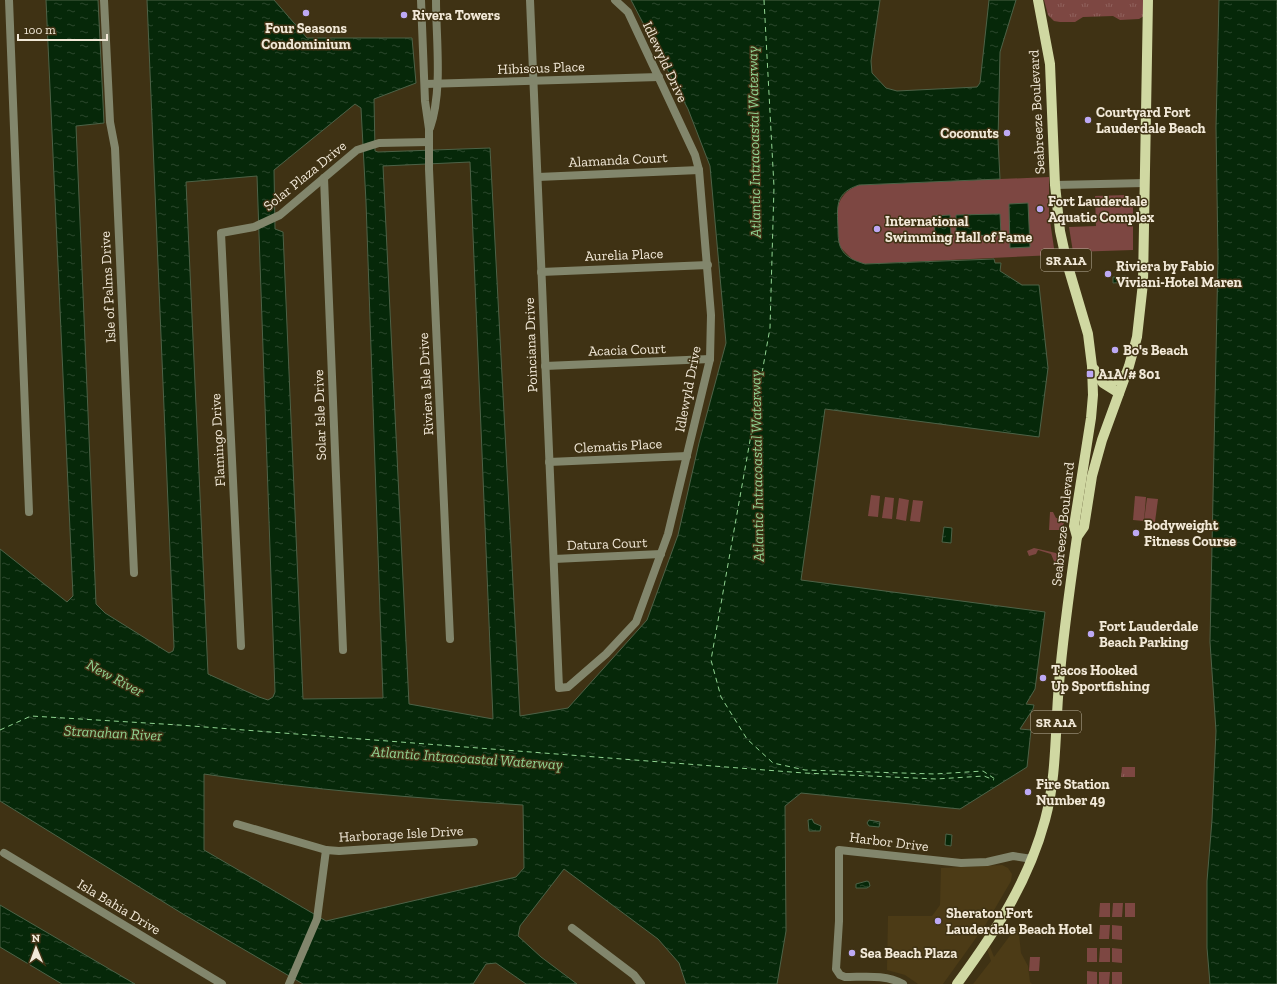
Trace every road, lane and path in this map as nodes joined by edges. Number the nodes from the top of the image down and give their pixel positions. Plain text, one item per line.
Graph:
1 (9, 0) edge
2 (104, 0) edge
3 (421, 0) edge
4 (436, 0) edge
5 (530, 0) edge
6 (615, 0) edge
7 (1038, 0) edge
8 (1148, 0) edge
9 (658, 77) junction
10 (534, 81) junction
11 (425, 84) junction
12 (437, 84) junction
13 (429, 128) junction
14 (429, 144) junction
15 (699, 170) junction
16 (538, 177) junction
17 (324, 178) junction
18 (1145, 183) junction
19 (1055, 185) junction
20 (221, 233) joint
21 (708, 265) junction
22 (541, 272) junction
23 (710, 359) junction
24 (545, 366) junction
25 (1095, 370) junction
26 (1126, 374) junction
27 (1119, 392) junction
28 (687, 456) junction
29 (549, 462) junction
30 (29, 512) dead end
31 (1077, 537) junction
32 (661, 554) junction
33 (554, 559) junction
34 (134, 573) dead end
35 (450, 639) dead end
36 (242, 646) dead end
37 (343, 650) dead end
38 (560, 688) joint
39 (237, 824) dead end
40 (474, 842) dead end
41 (326, 850) junction
42 (4, 853) dead end
43 (1032, 859) junction
44 (572, 928) dead end
45 (290, 983) edge
46 (222, 984) edge
47 (640, 984) edge
48 (903, 984) edge
49 (957, 984) edge

1 - 30 street
2 - 34 street, Isle of Palms Drive
3 - 11 street, Riviera Isle Drive
4 - 12 street, Riviera Isle Drive
5 - 10 street, Poinciana Drive
6 - 9 street, Idlewyld Drive
7 - 19 main road, Seabreeze Boulevard / SR A1A
8 - 18 main road, SR A1A
9 - 10 street, Hibiscus Place
9 - 15 street, Idlewyld Drive
10 - 12 street, Hibiscus Place
10 - 16 street, Poinciana Drive
11 - 12 street, Hibiscus Place
11 - 13 street, Riviera Isle Drive
12 - 13 street, Riviera Isle Drive
13 - 14 street, Riviera Isle Drive
14 - 17 street, Solar Plaza Drive
14 - 35 street, Riviera Isle Drive
15 - 16 street, Alamanda Court
15 - 21 street, Idlewyld Drive
16 - 22 street, Poinciana Drive
17 - 20 street, Solar Plaza Drive
17 - 37 street, Solar Isle Drive
18 - 19 street
18 - 26 main road, SR A1A
19 - 25 main road, Seabreeze Boulevard / SR A1A
20 - 36 street, Flamingo Drive
21 - 22 street, Aurelia Place
21 - 23 street, Idlewyld Drive
22 - 24 street, Poinciana Drive
23 - 24 street, Acacia Court
23 - 28 street, Idlewyld Drive
24 - 29 street, Poinciana Drive
25 - 26 main road
25 - 27 main road
25 - 31 main road, Seabreeze Boulevard / SR A1A
26 - 27 main road, SR A1A
27 - 31 main road, SR A1A
28 - 29 street, Clematis Place
28 - 32 street, Idlewyld Drive
29 - 33 street, Poinciana Drive
31 - 43 main road, Seabreeze Boulevard / SR A1A
32 - 33 street, Datura Court
32 - 38 street, Idlewyld Drive
33 - 38 street, Poinciana Drive
39 - 41 street, Harborage Isle Drive
40 - 41 street, Harborage Isle Drive
41 - 45 street
42 - 46 street, Isla Bahia Drive
43 - 48 street, Harbor Drive
43 - 49 main road, Seabreeze Boulevard / SR A1A
44 - 47 street

